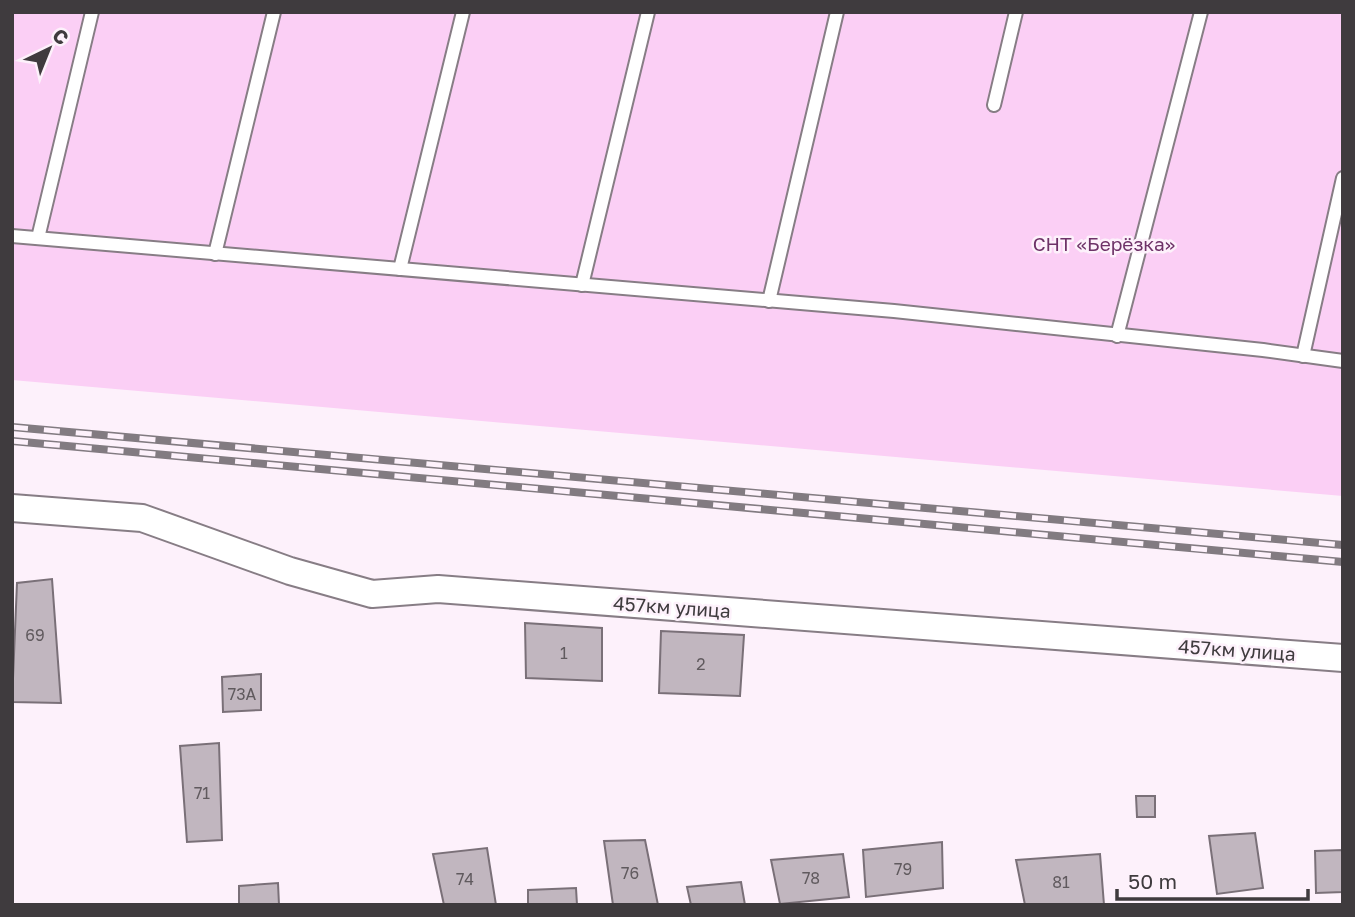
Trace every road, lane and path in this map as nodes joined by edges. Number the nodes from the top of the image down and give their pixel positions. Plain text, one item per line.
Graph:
1 (92, 12) edge
2 (274, 12) edge
3 (463, 12) edge
4 (648, 12) edge
5 (837, 12) edge
6 (1016, 12) edge
7 (1201, 12) edge
8 (994, 105) dead end
9 (1343, 178) edge
10 (12, 236) edge
11 (38, 239) junction
12 (215, 254) junction
13 (400, 270) junction
14 (582, 285) junction
15 (769, 301) junction
16 (1117, 336) junction
17 (1303, 356) junction
18 (1343, 361) edge
19 (12, 508) edge
20 (1343, 658) edge

1 - 11 lane
2 - 12 lane
3 - 13 lane
4 - 14 lane
5 - 15 lane
6 - 8 lane
7 - 16 lane
9 - 17 lane
10 - 11 lane
11 - 12 lane
12 - 13 lane
13 - 14 lane
14 - 15 lane
15 - 16 lane
16 - 17 lane
17 - 18 lane
19 - 20 street, 457км улица

